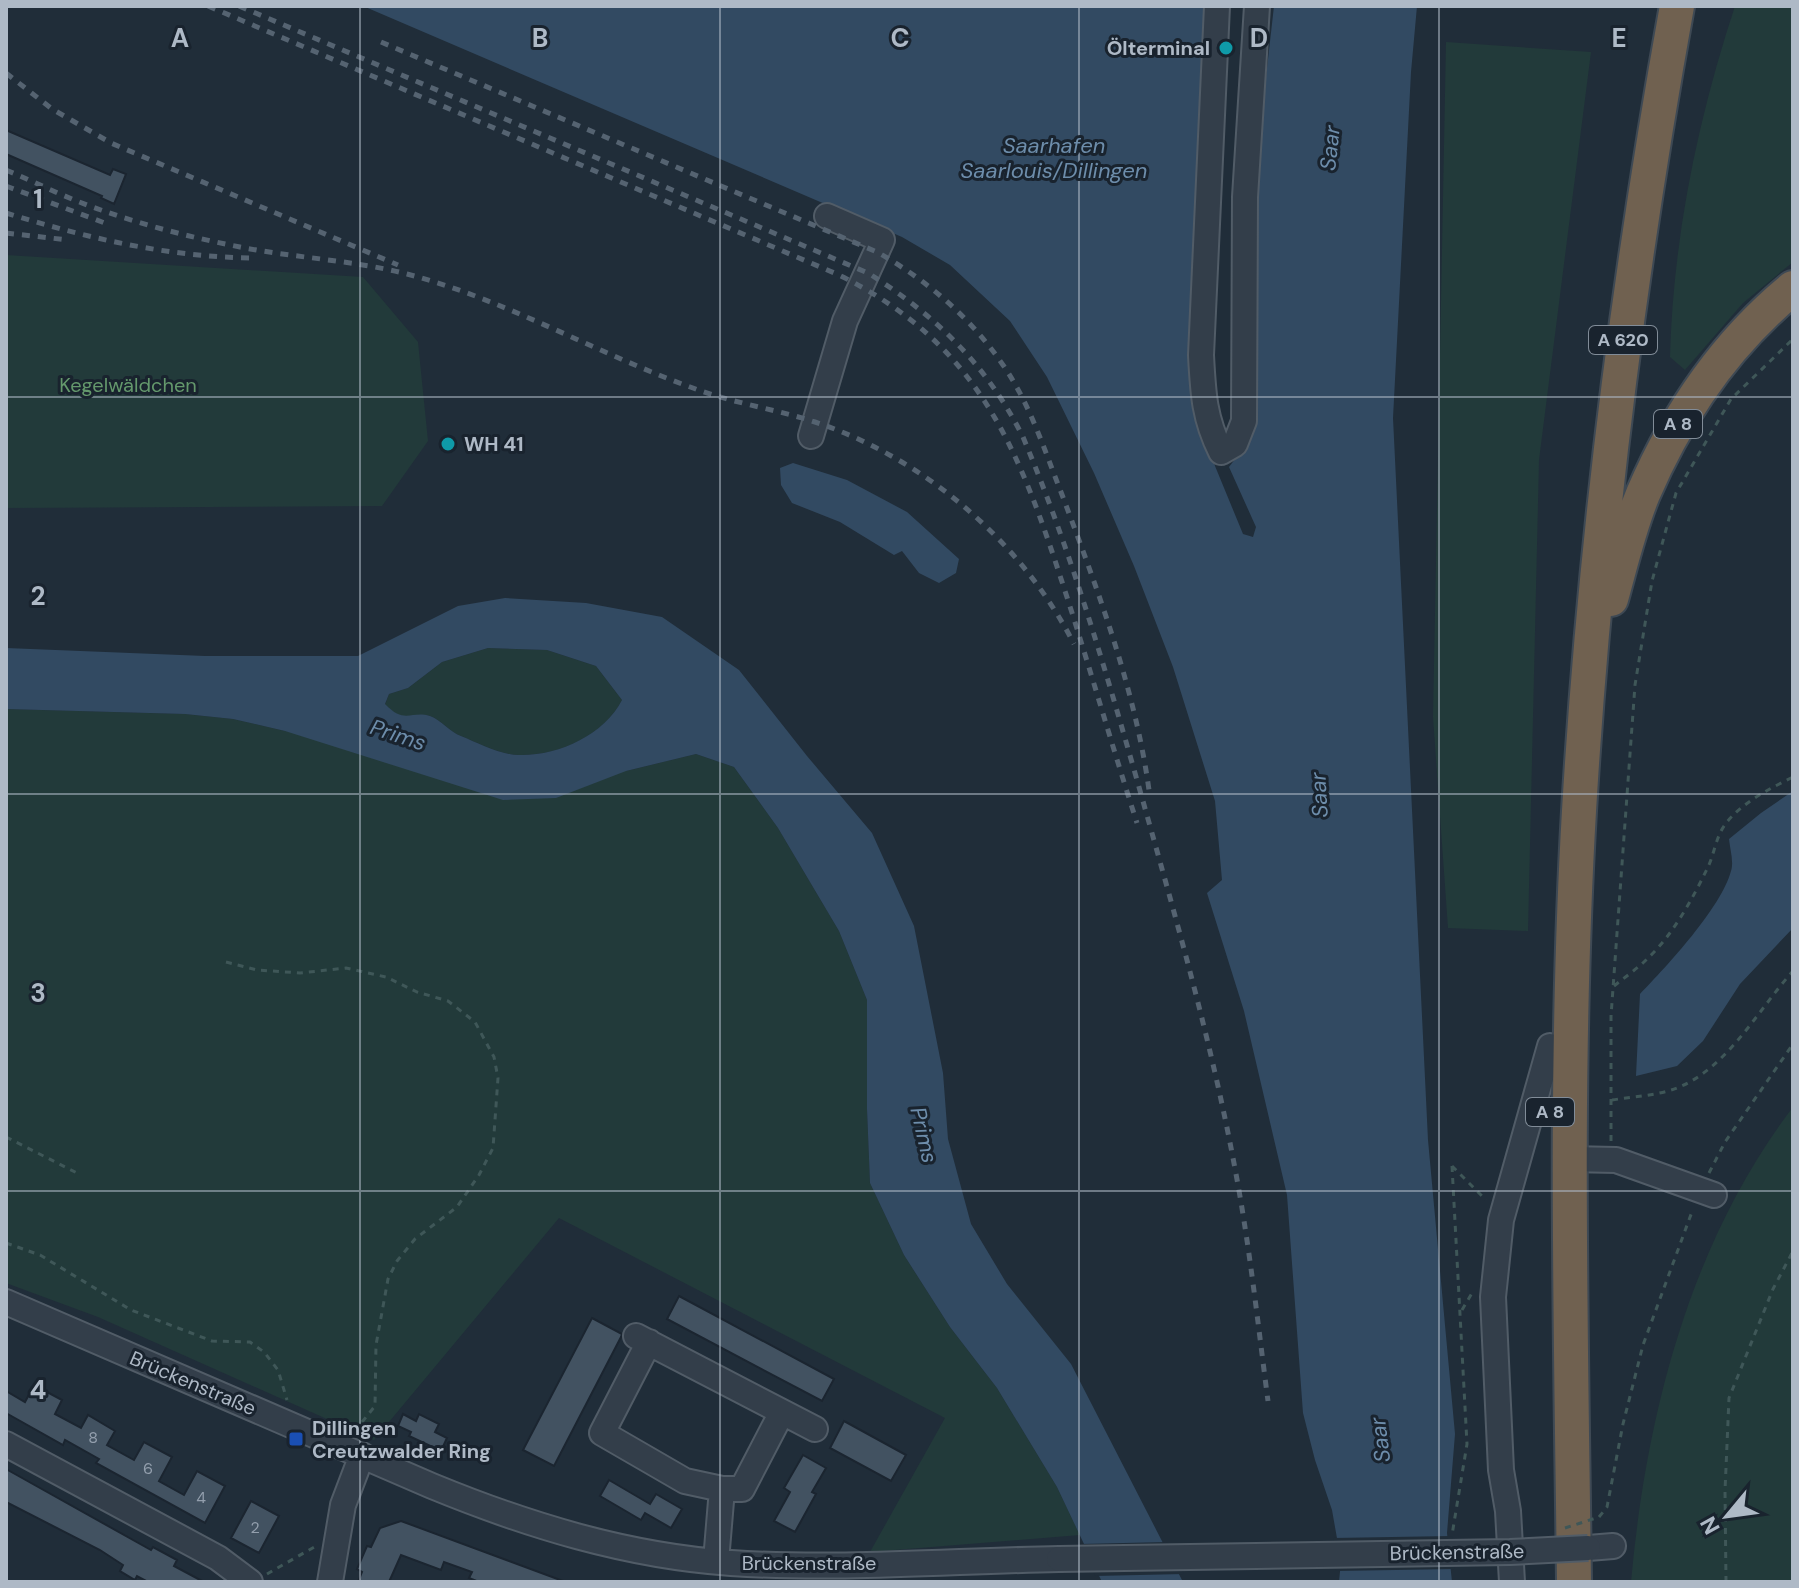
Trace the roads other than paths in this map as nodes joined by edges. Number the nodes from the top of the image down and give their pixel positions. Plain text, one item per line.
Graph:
1 (1217, 6) edge
2 (1257, 6) edge
3 (1655, 6) edge
4 (1677, 6) edge
5 (827, 216) dead end
6 (1793, 288) edge
7 (811, 436) dead end
8 (1588, 676) junction
9 (1550, 1046) junction
10 (1569, 1159) junction
11 (1707, 1193) road end
12 (6, 1302) edge
13 (782, 1412) junction
14 (815, 1429) dead end
15 (6, 1444) edge
16 (351, 1450) junction
17 (722, 1489) junction
18 (1613, 1546) dead end
19 (1510, 1552) junction
20 (716, 1561) junction
21 (975, 1571) edge
22 (258, 1578) edge
23 (330, 1582) edge
24 (1512, 1582) edge
25 (1553, 1582) edge
26 (1574, 1582) edge

1 - 2 street
3 - 9 highway, A 8
4 - 8 highway, A 620
5 - 7 street
6 - 8 highway, A 8
8 - 10 highway, A 8
9 - 19 street
9 - 25 highway, A 8
10 - 11 street
10 - 26 highway, A 8
12 - 16 street, Brückenstraße
13 - 14 street
13 - 17 street
13 - 17 street
15 - 22 street
16 - 20 street, Brückenstraße
16 - 23 street
17 - 20 street
18 - 19 street, Brückenstraße, bridge
19 - 21 street, Brückenstraße, bridge
19 - 24 street
20 - 21 street, Brückenstraße

